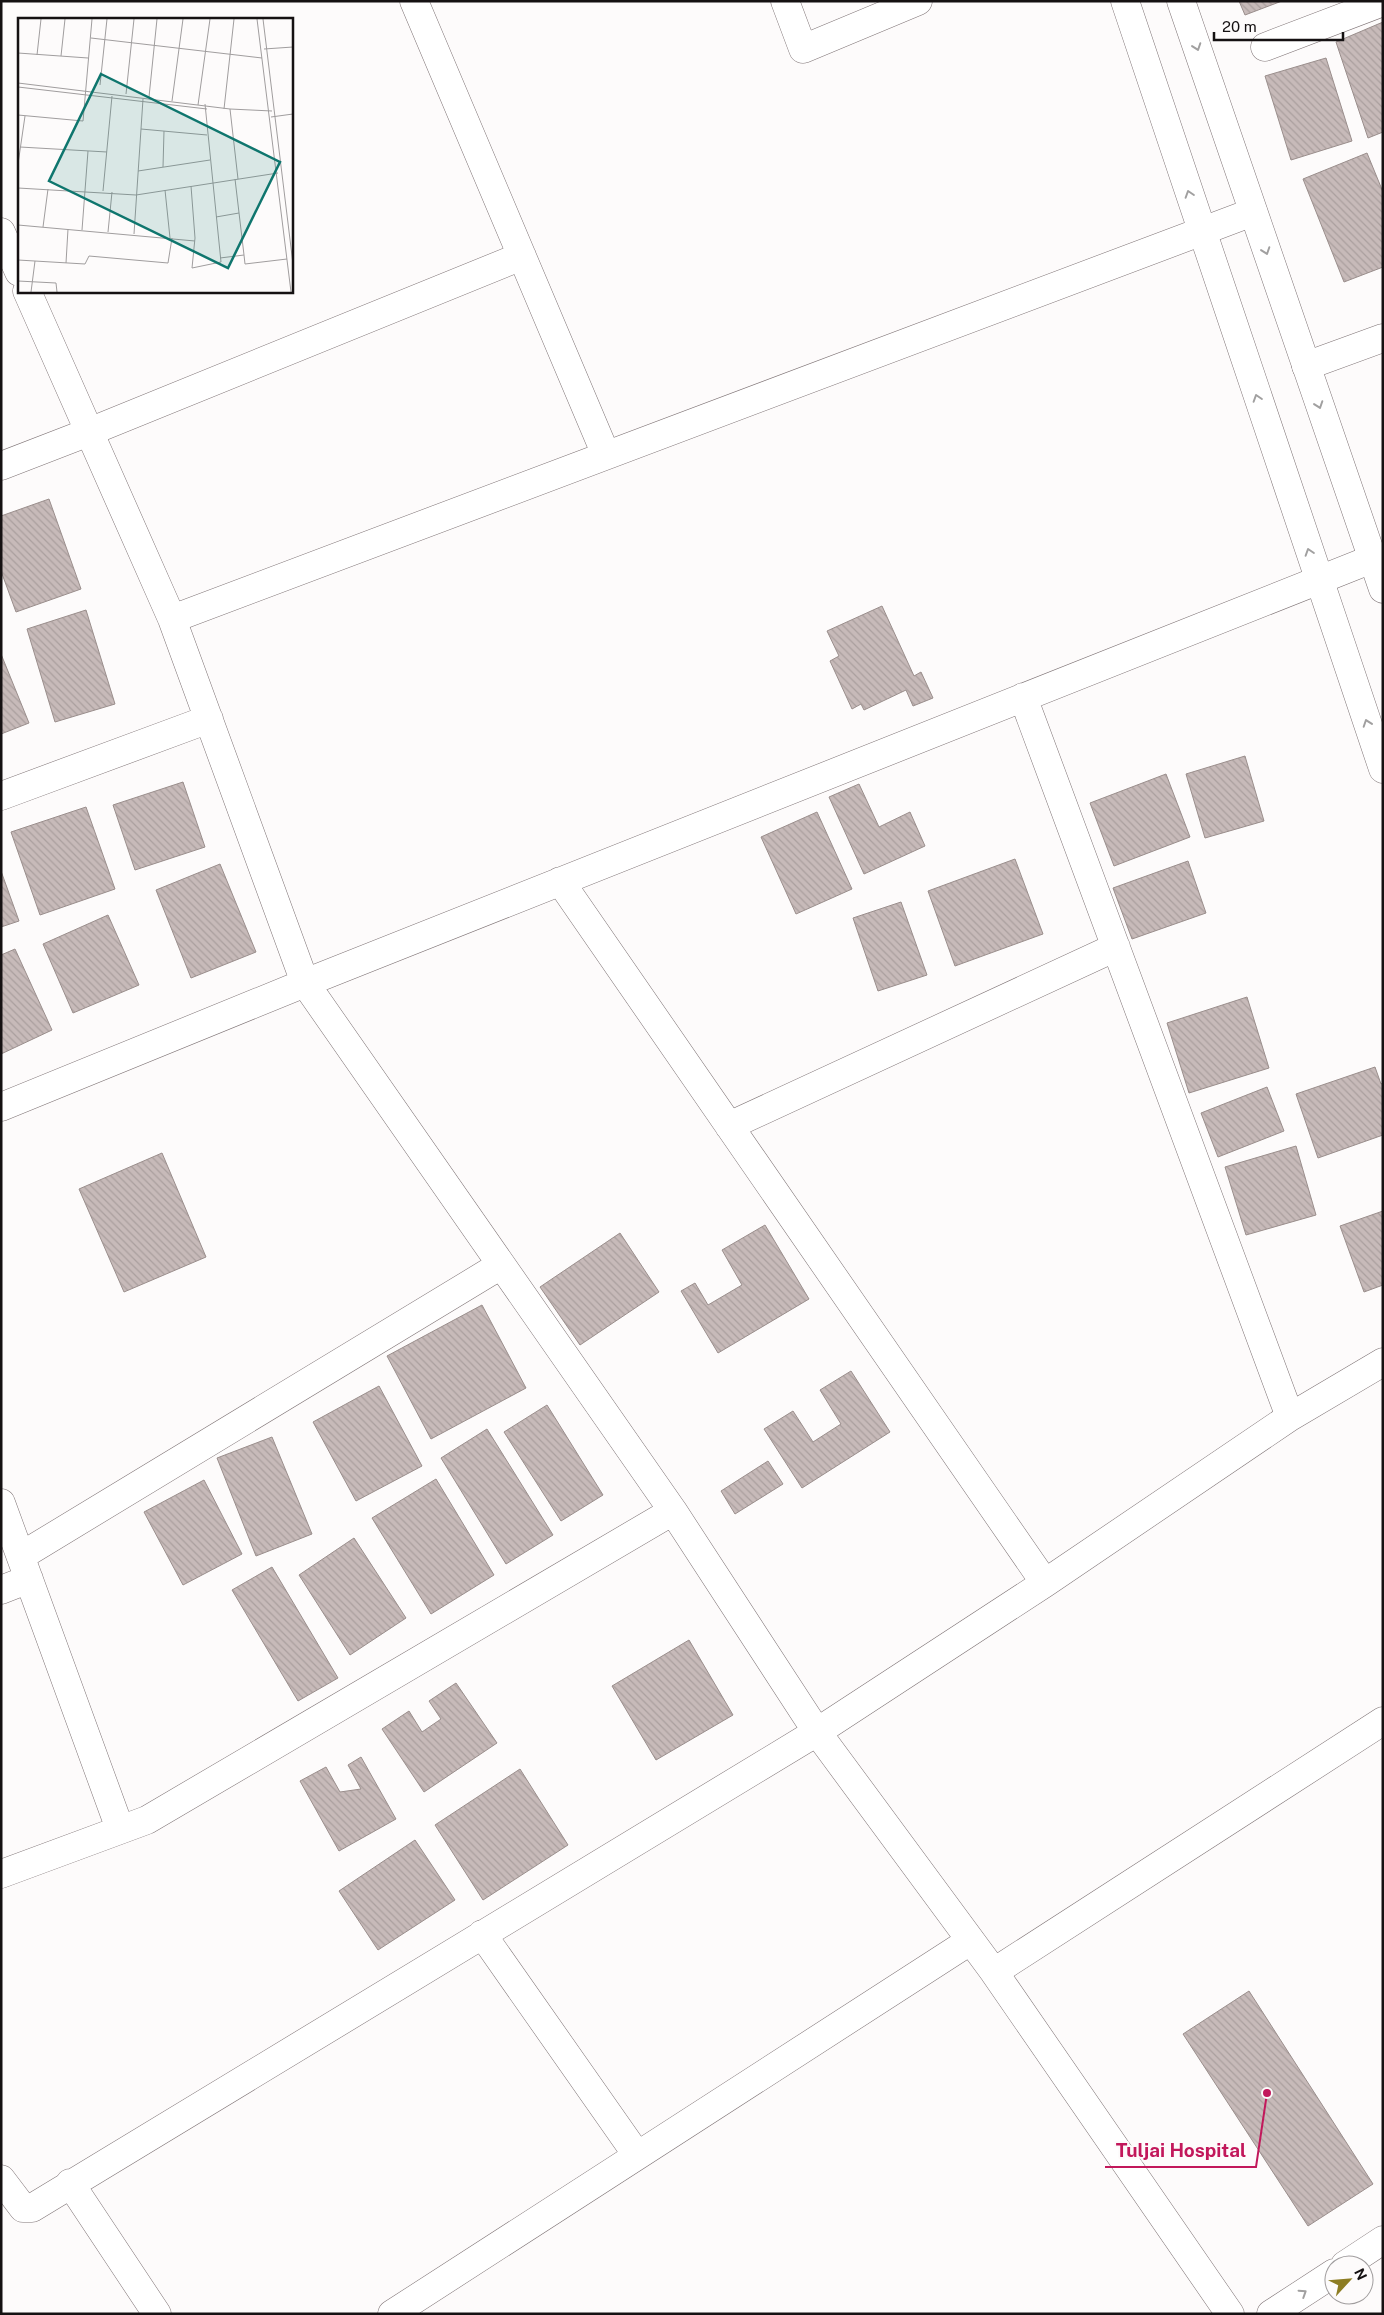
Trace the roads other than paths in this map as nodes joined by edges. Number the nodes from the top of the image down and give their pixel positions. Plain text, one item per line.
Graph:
1 (414, 1) edge
2 (785, 1) edge
3 (918, 1) edge
4 (1125, 1) edge
5 (1181, 1) edge
6 (1383, 2) edge
7 (1265, 47) dead end
8 (1253, 212) junction
9 (1201, 230) junction
10 (1, 232) edge
11 (522, 256) junction
12 (18, 270) edge
13 (27, 292) edge
14 (1383, 338) edge
15 (1306, 366) junction
16 (90, 432) junction
17 (606, 455) junction
18 (1, 466) edge
19 (1372, 559) junction
20 (1318, 580) junction
21 (1383, 589) edge
22 (172, 619) junction
23 (1023, 697) junction
24 (209, 719) junction
25 (1383, 769) edge
26 (1, 796) edge
27 (560, 881) junction
28 (1116, 947) junction
29 (305, 983) junction
30 (1, 1108) edge
31 (729, 1126) junction
32 (501, 1266) junction
33 (1383, 1362) edge
34 (1290, 1417) junction
35 (1, 1503) edge
36 (672, 1511) junction
37 (25, 1567) junction
38 (1045, 1582) junction
39 (1, 1590) edge
40 (1383, 1721) edge
41 (817, 1732) junction
42 (120, 1829) junction
43 (1, 1874) edge
44 (482, 1934) junction
45 (970, 1941) junction
46 (994, 1972) junction
47 (637, 2156) junction
48 (1, 2179) edge
49 (70, 2183) junction
50 (1383, 2240) edge
51 (1361, 2255) edge
52 (1324, 2279) edge
53 (158, 2314) edge
54 (392, 2314) edge
55 (1230, 2314) edge
56 (1271, 2314) edge

1 - 11 street
2 - 3 street
9 -> 4 street
5 -> 8 street
6 - 7 street
8 - 9 street
8 -> 15 street
9 - 17 street
20 -> 9 street
10 - 12 street
11 - 16 street
11 - 17 street
13 - 16 street
14 - 15 street
15 -> 19 street
16 - 18 street
16 - 22 street
17 - 22 street
19 - 20 street
19 - 21 street
20 - 23 street
25 -> 20 street
22 - 24 street
23 - 27 street
23 - 28 street
24 - 26 street
24 - 29 street
27 - 29 street
27 - 31 street
28 - 31 street
28 - 34 street
29 - 30 street
29 - 32 street
31 - 38 street
32 - 36 street
32 - 37 street
33 - 34 street
34 - 38 street
35 - 37 street
36 - 41 street
36 - 42 street
37 - 39 street
37 - 42 street
38 - 41 street
40 - 46 street
41 - 44 street
41 - 45 street
42 - 43 street
44 - 47 street
44 - 49 street
45 - 46 street
45 - 47 street
46 - 55 street
47 - 54 street
48 - 49 street
49 - 53 street
50 - 51 street
56 -> 52 street

